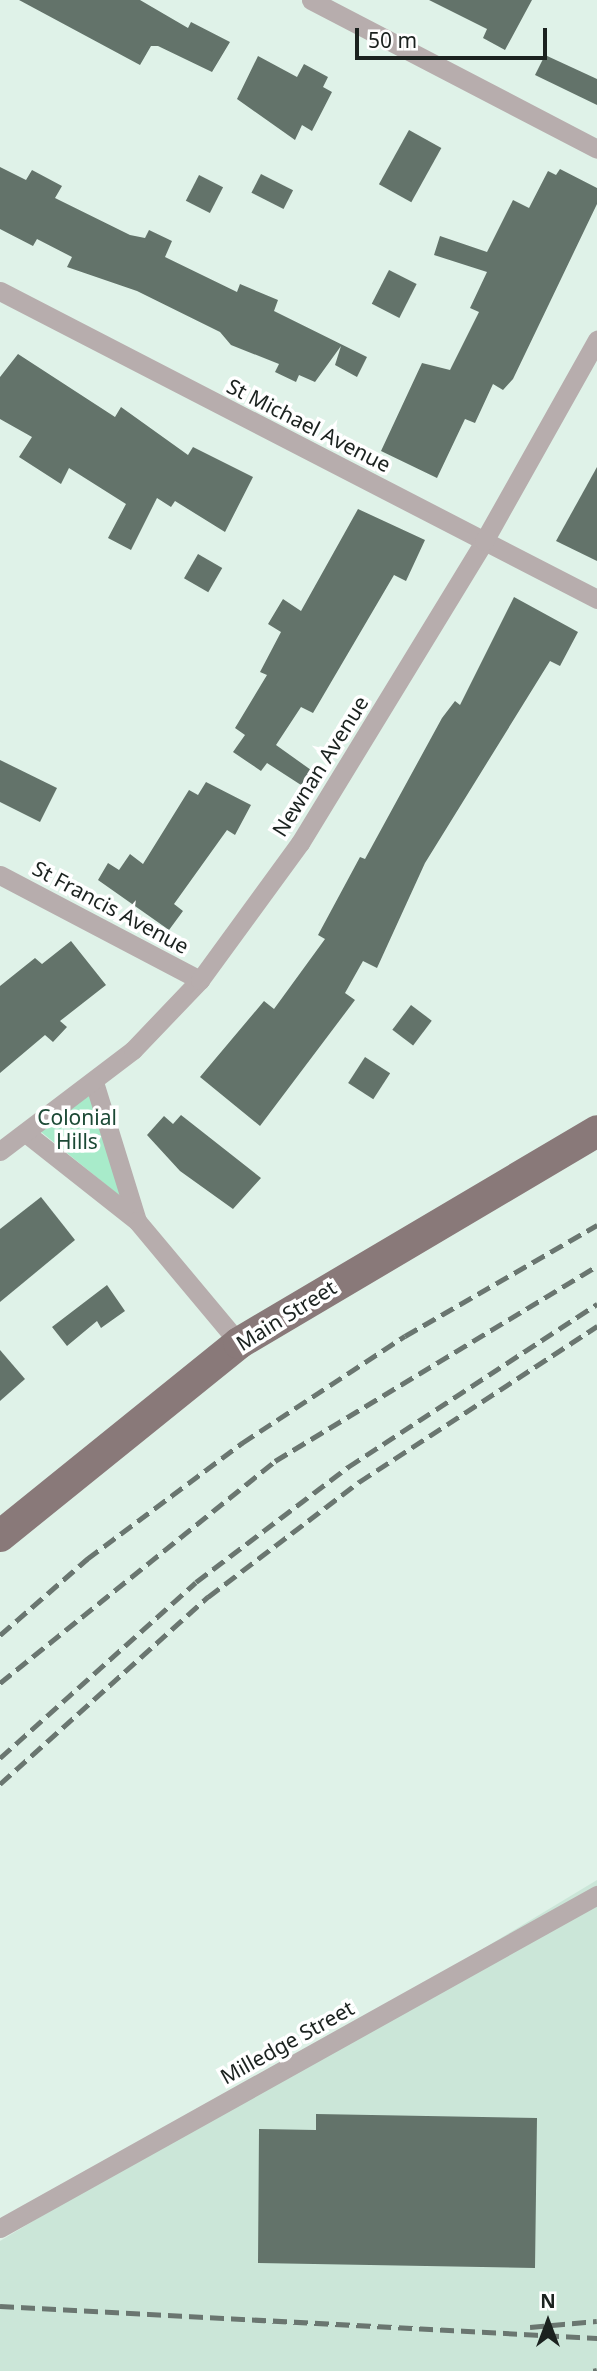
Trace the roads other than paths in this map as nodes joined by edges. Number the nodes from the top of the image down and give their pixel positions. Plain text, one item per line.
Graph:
1 (311, 0) edge
2 (597, 149) edge
3 (0, 291) edge
4 (597, 340) edge
5 (484, 541) junction
6 (597, 599) edge
7 (0, 875) edge
8 (200, 980) junction
9 (94, 1082) junction
10 (597, 1131) edge
11 (27, 1134) junction
12 (0, 1151) edge
13 (137, 1221) junction
14 (239, 1343) junction
15 (0, 1536) edge
16 (597, 1895) edge
17 (0, 2228) edge

1 - 2 street
3 - 5 street, St Michael Avenue
4 - 5 street, Newnan Avenue
5 - 6 street, St Michael Avenue
5 - 8 street, Newnan Avenue
7 - 8 street, St Francis Avenue
8 - 9 street, Newnan Avenue
9 - 11 street, Newnan Avenue
9 - 13 street
10 - 14 main road, Main Street
11 - 12 street, Newnan Avenue
11 - 13 street
13 - 14 street
14 - 15 main road, Main Street
16 - 17 street, Milledge Street

